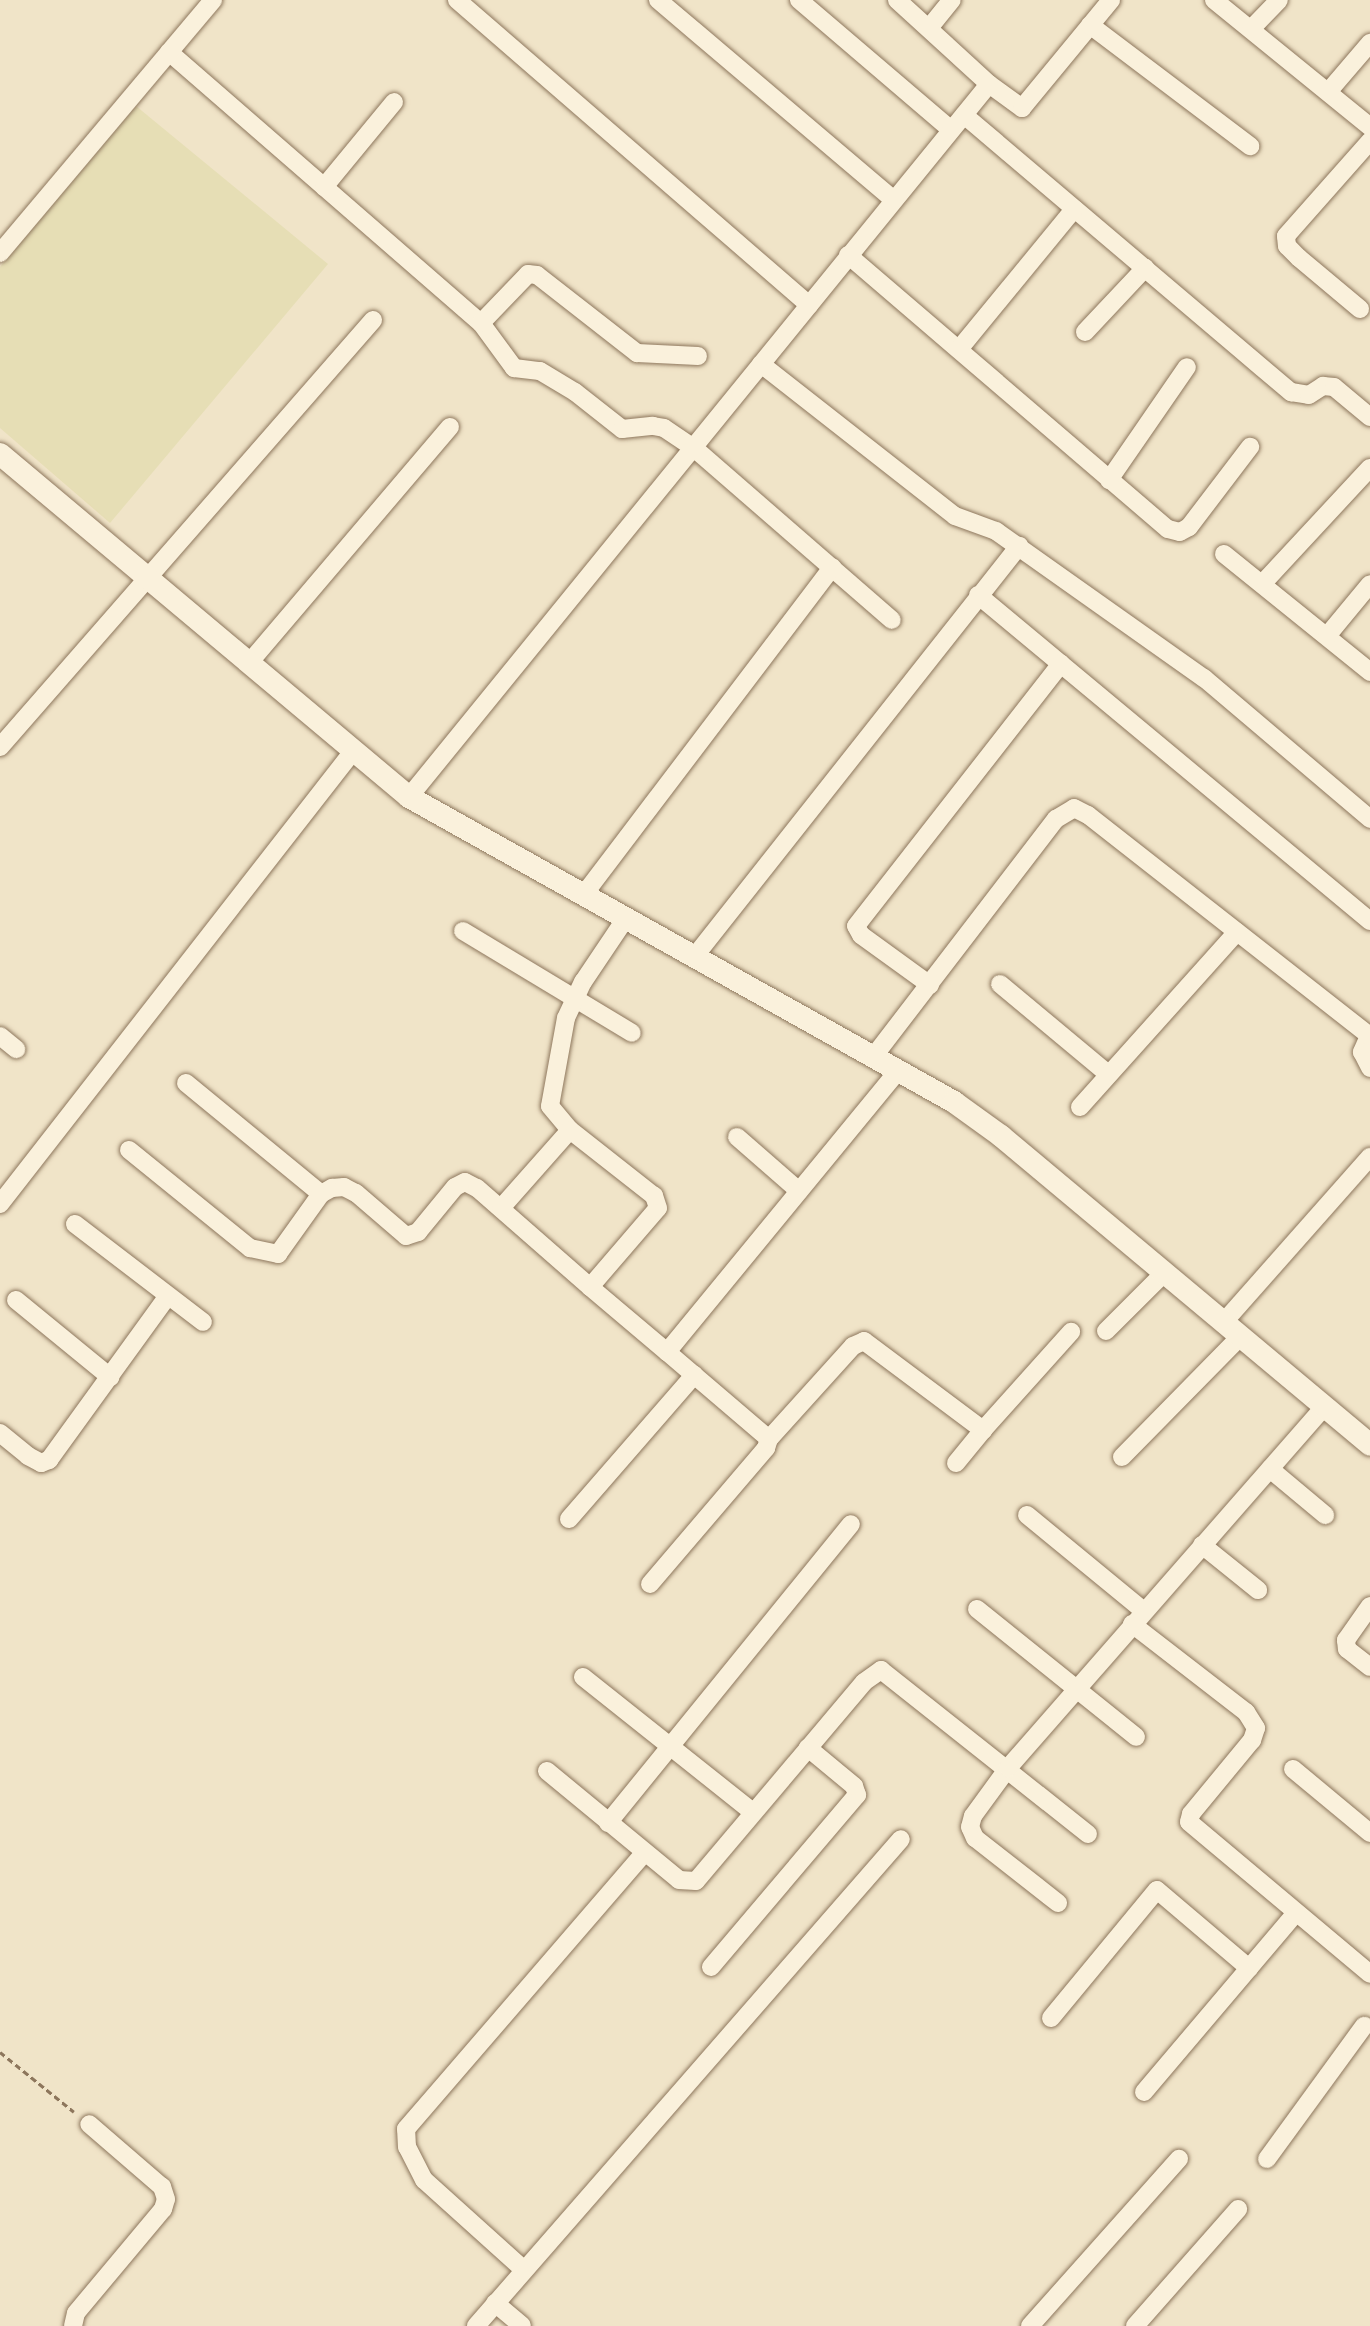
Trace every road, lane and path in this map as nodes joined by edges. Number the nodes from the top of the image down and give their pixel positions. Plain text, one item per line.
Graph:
1 (213, 0) edge
2 (457, 0) edge
3 (658, 0) edge
4 (799, 0) edge
5 (897, 0) edge
6 (952, 0) edge
7 (1111, 0) edge
8 (1214, 0) edge
9 (1279, 0) edge
10 (1090, 25) junction
11 (929, 28) junction
12 (1251, 29) junction
13 (1370, 43) edge
14 (169, 52) junction
15 (989, 84) junction
16 (1328, 92) junction
17 (394, 102) dead end
18 (964, 115) junction
19 (1370, 127) edge
20 (951, 130) junction
21 (1370, 141) edge
22 (1250, 146) dead end
23 (324, 187) junction
24 (894, 200) junction
25 (1074, 209) junction
26 (0, 253) edge
27 (848, 255) junction
28 (1145, 268) junction
29 (809, 305) junction
30 (1360, 309) dead end
31 (373, 320) dead end
32 (481, 323) junction
33 (1085, 332) dead end
34 (960, 348) junction
35 (698, 356) dead end
36 (761, 364) junction
37 (1187, 367) dead end
38 (1370, 417) edge
39 (450, 427) dead end
40 (1250, 447) dead end
41 (694, 448) junction
42 (0, 454) edge
43 (1370, 468) edge
44 (1109, 480) junction
45 (1019, 546) junction
46 (1224, 554) dead end
47 (832, 567) junction
48 (145, 576) junction
49 (1263, 583) junction
50 (1370, 584) edge
51 (978, 595) junction
52 (892, 620) dead end
53 (1327, 636) junction
54 (249, 663) junction
55 (1061, 664) junction
56 (1370, 672) edge
57 (0, 747) edge
58 (354, 750) junction
59 (409, 797) junction
60 (1370, 819) edge
61 (585, 893) junction
62 (626, 918) junction
63 (1370, 921) edge
64 (463, 931) dead end
65 (1237, 932) junction
66 (695, 956) junction
67 (1000, 984) dead end
68 (930, 985) junction
69 (574, 998) junction
70 (632, 1033) dead end
71 (1370, 1035) edge
72 (0, 1036) edge
73 (16, 1049) dead end
74 (874, 1056) junction
75 (1370, 1068) edge
76 (899, 1070) junction
77 (1108, 1074) junction
78 (186, 1083) dead end
79 (1080, 1107) dead end
80 (570, 1130) junction
81 (737, 1137) dead end
82 (129, 1150) dead end
83 (1370, 1157) edge
84 (799, 1191) junction
85 (321, 1194) junction
86 (0, 1204) edge
87 (501, 1208) junction
88 (75, 1224) dead end
89 (1164, 1273) junction
90 (590, 1287) junction
91 (167, 1297) junction
92 (16, 1300) dead end
93 (203, 1322) dead end
94 (1231, 1330) junction
95 (1106, 1331) dead end
96 (1071, 1332) dead end
97 (667, 1352) junction
98 (694, 1375) junction
99 (110, 1377) junction
100 (1324, 1407) junction
101 (983, 1430) junction
102 (0, 1433) edge
103 (769, 1439) junction
104 (1370, 1444) edge
105 (1122, 1457) dead end
106 (956, 1463) dead end
107 (1270, 1469) junction
108 (1027, 1515) dead end
109 (1325, 1515) dead end
110 (569, 1519) dead end
111 (851, 1524) dead end
112 (1202, 1545) junction
113 (650, 1584) dead end
114 (1258, 1590) dead end
115 (1370, 1606) edge
116 (977, 1609) dead end
117 (1138, 1618) junction
118 (1370, 1667) edge
119 (583, 1677) dead end
120 (1078, 1689) junction
121 (1136, 1737) dead end
122 (671, 1745) junction
123 (808, 1748) junction
124 (1008, 1768) junction
125 (1293, 1769) dead end
126 (547, 1771) dead end
127 (753, 1812) junction
128 (608, 1823) junction
129 (1370, 1833) edge
130 (1088, 1834) dead end
131 (901, 1839) dead end
132 (644, 1853) junction
133 (1058, 1903) dead end
134 (1296, 1913) junction
135 (711, 1967) dead end
136 (1249, 1968) junction
137 (1370, 1974) edge
138 (1051, 2018) dead end
139 (1368, 2025) edge
140 (0, 2052) edge
141 (1144, 2092) dead end
142 (89, 2124) joint
143 (1179, 2159) dead end
144 (1267, 2159) dead end
145 (1238, 2209) dead end
146 (523, 2269) junction
147 (495, 2303) junction
148 (73, 2326) edge
149 (476, 2326) edge
150 (522, 2326) edge
151 (1030, 2326) edge
152 (1135, 2326) edge

1 - 14 street
2 - 29 street
3 - 24 street
4 - 20 street
5 - 11 street
6 - 11 street
7 - 10 street
8 - 12 street
9 - 12 street
10 - 15 street
10 - 22 street
11 - 15 street
12 - 16 street
13 - 16 street
14 - 23 street
14 - 26 street
15 - 18 street
16 - 19 street
17 - 23 street
18 - 20 street
18 - 25 street
20 - 24 street
21 - 30 street
23 - 32 street
24 - 27 street
25 - 28 street
25 - 34 street
27 - 29 street
27 - 34 street
28 - 33 street
28 - 38 street
29 - 36 street
31 - 48 street
32 - 35 street
32 - 41 street
34 - 44 street
36 - 41 street
36 - 45 street
37 - 44 street
39 - 54 street
40 - 44 street
41 - 47 street
41 - 59 street
42 - 48 street
43 - 49 street
45 - 51 street
45 - 60 street
46 - 49 street
47 - 52 street
47 - 61 street
48 - 54 street
48 - 57 street
49 - 53 street
50 - 53 street
51 - 55 street
51 - 66 street
53 - 56 street
54 - 58 street
55 - 63 street
55 - 68 street
58 - 59 street
58 - 86 street
59 - 61 street
61 - 62 street
62 - 66 street
62 - 69 street
64 - 69 street
65 - 68 street
65 - 71 street
65 - 77 street
66 - 74 street
67 - 77 street
68 - 74 street
69 - 70 street
69 - 80 street
71 - 75 street
72 - 73 street
74 - 76 street
76 - 84 street
76 - 89 street
77 - 79 street
78 - 85 street
80 - 87 street
80 - 90 street
81 - 84 street
82 - 85 street
83 - 94 street
84 - 97 street
85 - 87 street
87 - 90 street
88 - 91 street
89 - 94 street
89 - 95 street
90 - 97 street
91 - 93 street
91 - 99 street
92 - 99 street
94 - 100 street
94 - 105 street
96 - 101 street
97 - 98 street
98 - 103 street
98 - 110 street
99 - 102 street
100 - 104 street
100 - 107 street
101 - 103 street
101 - 106 street
103 - 113 street
107 - 109 street
107 - 112 street
108 - 117 street
111 - 122 street
112 - 114 street
112 - 117 street
115 - 118 street
116 - 120 street
117 - 120 street
117 - 134 street
119 - 122 street
120 - 121 street
120 - 124 street
122 - 127 street
122 - 128 street
123 - 124 street
123 - 127 street
123 - 135 street
124 - 130 street
124 - 133 street
125 - 129 street
126 - 128 street
127 - 132 street
128 - 132 street
131 - 146 street
132 - 146 street
134 - 136 street
134 - 137 street
136 - 138 street
136 - 141 street
139 - 144 street
140 - 142 path
142 - 148 street
143 - 151 street
145 - 152 street
146 - 147 street
147 - 149 street
147 - 150 street

